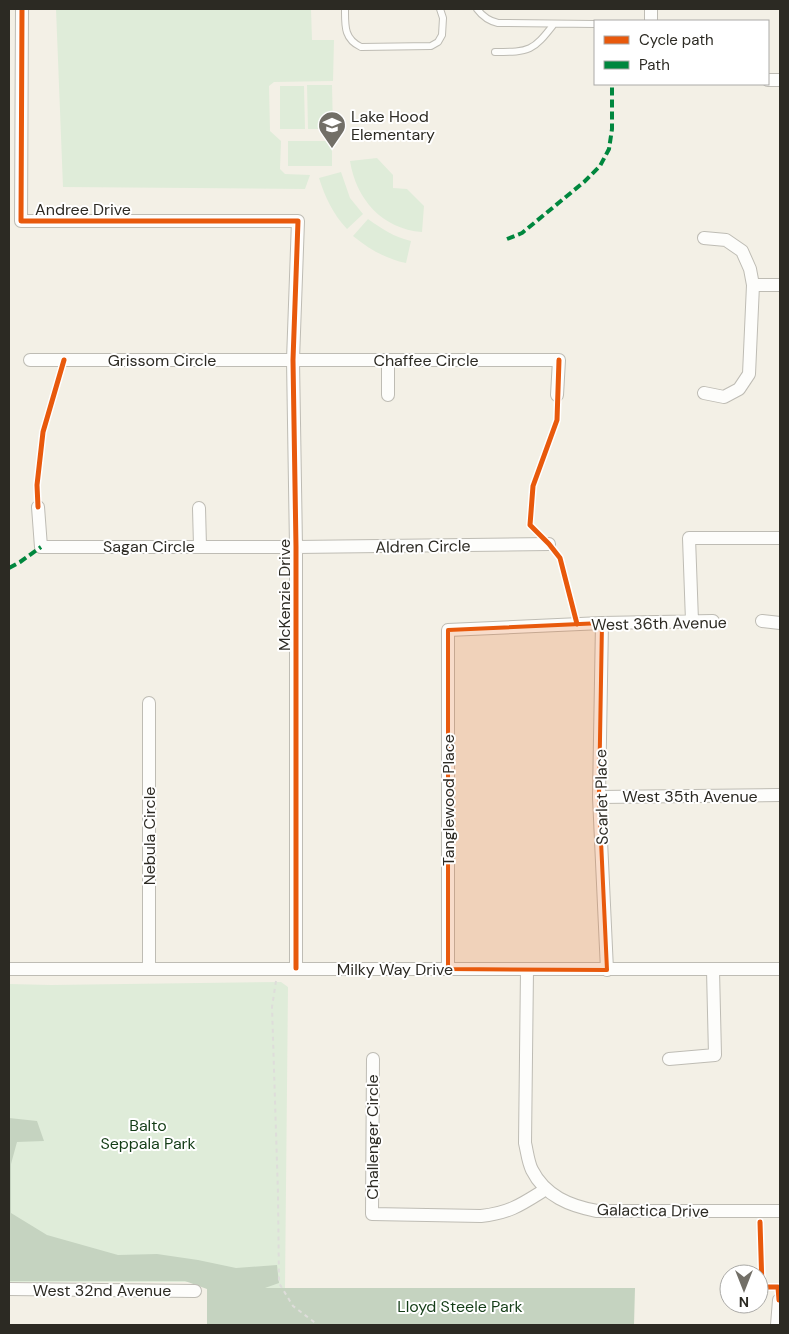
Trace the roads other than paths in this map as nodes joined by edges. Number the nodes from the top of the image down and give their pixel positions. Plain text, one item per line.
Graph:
1 (22, 9) edge
2 (345, 9) edge
3 (440, 9) edge
4 (477, 9) edge
5 (554, 24) junction
6 (594, 24) edge
7 (496, 52) dead end
8 (298, 221) joint
9 (704, 238) dead end
10 (753, 285) junction
11 (780, 285) edge
12 (30, 360) dead end
13 (293, 360) junction
14 (388, 360) junction
15 (704, 393) dead end
16 (388, 395) dead end
17 (557, 396) dead end
18 (38, 508) dead end
19 (199, 508) dead end
20 (780, 538) edge
21 (549, 544) dead end
22 (200, 546) junction
23 (296, 547) junction
24 (692, 621) junction
25 (713, 621) dead end
26 (762, 621) dead end
27 (602, 623) junction
28 (780, 623) edge
29 (448, 630) joint
30 (149, 703) dead end
31 (780, 795) edge
32 (599, 797) junction
33 (9, 968) edge
34 (296, 968) junction
35 (149, 969) junction
36 (448, 969) junction
37 (780, 969) edge
38 (527, 970) junction
39 (607, 970) junction
40 (713, 970) junction
41 (372, 1059) dead end
42 (668, 1059) dead end
43 (546, 1189) junction
44 (780, 1211) edge
45 (9, 1289) edge
46 (195, 1291) dead end
47 (780, 1300) edge
48 (777, 1325) edge

1 - 8 street, Andree Drive
2 - 3 lane
4 - 5 lane
5 - 6 lane
5 - 7 lane
8 - 13 street, McKenzie Drive
9 - 10 street
10 - 11 street
10 - 15 street
12 - 13 street, Grissom Circle
13 - 14 street, Chaffee Circle
13 - 23 street, McKenzie Drive
14 - 16 street
14 - 17 street, Chaffee Circle
18 - 22 street, Sagan Circle
19 - 22 street
20 - 24 street
21 - 23 street, Aldren Circle
22 - 23 street, Sagan Circle
23 - 34 street, McKenzie Drive
24 - 25 street, West 36th Avenue
24 - 27 street, West 36th Avenue
26 - 28 street
27 - 29 street, West 36th Avenue
27 - 32 street, Scarlet Place
29 - 36 street, Tanglewood Place
30 - 35 street, Nebula Circle
31 - 32 street, West 35th Avenue
32 - 39 street, Scarlet Place
33 - 35 street, Milky Way Drive
34 - 35 street, Milky Way Drive
34 - 36 street, Milky Way Drive
36 - 38 street, Milky Way Drive
37 - 40 street, Milky Way Drive
38 - 39 street, Milky Way Drive
38 - 43 street, Galactica Drive
39 - 40 street, Milky Way Drive
40 - 42 street
41 - 43 street, Challenger Circle
43 - 44 street, Galactica Drive
45 - 46 street, West 32nd Avenue
47 - 48 street

